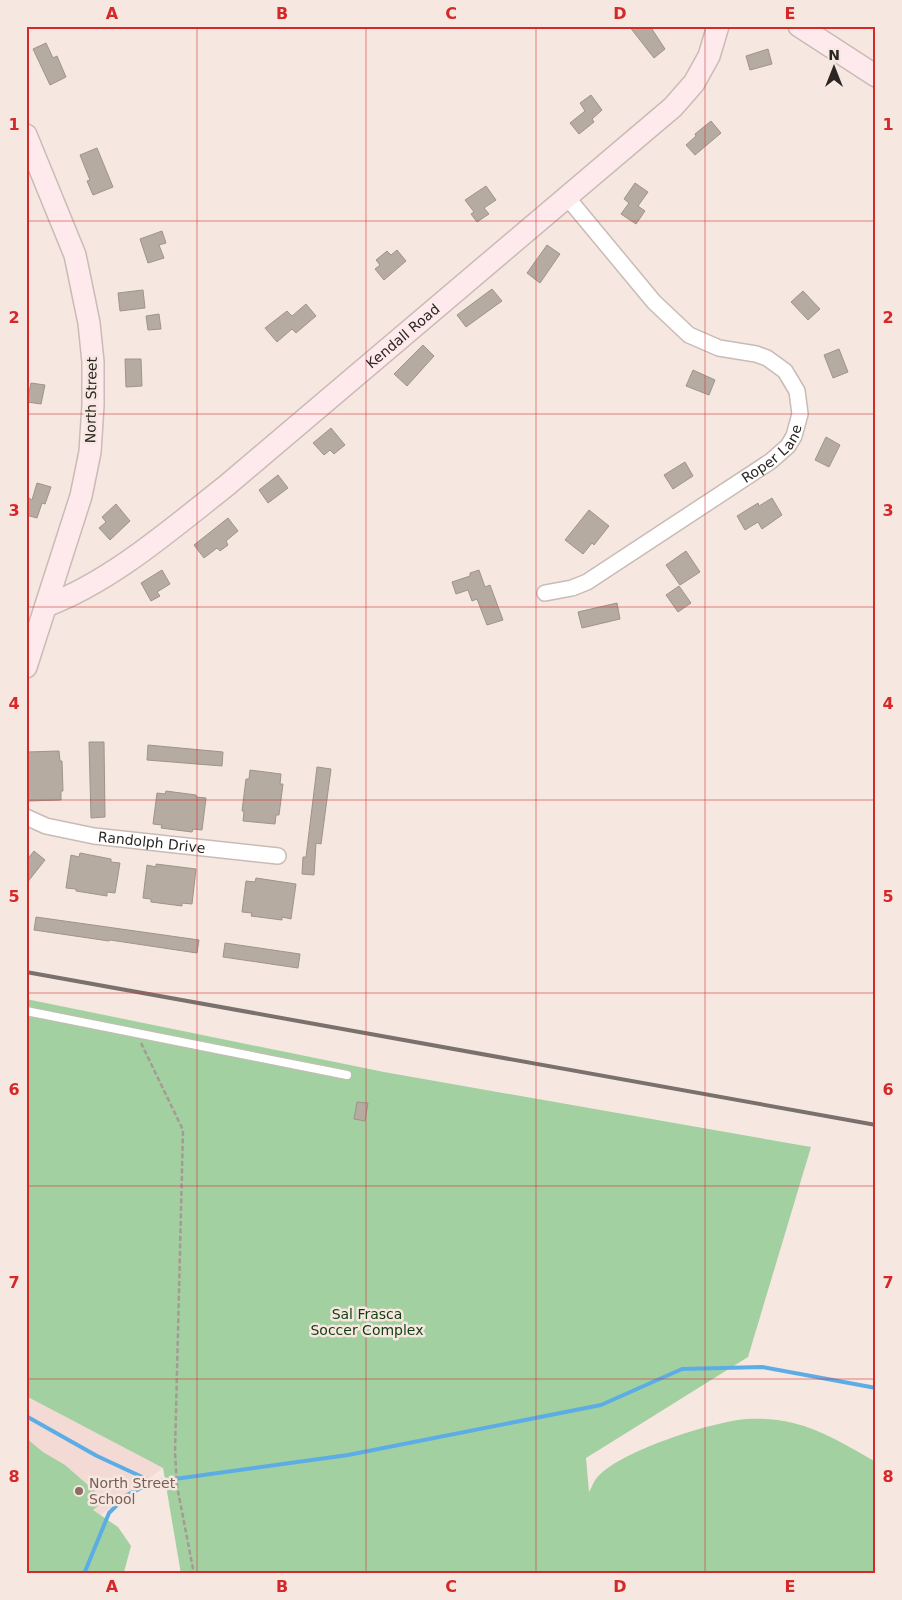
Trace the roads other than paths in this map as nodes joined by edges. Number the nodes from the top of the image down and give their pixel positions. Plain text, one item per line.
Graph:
1 (718, 26) edge
2 (799, 26) edge
3 (876, 76) edge
4 (26, 135) edge
5 (566, 196) junction
6 (545, 593) dead end
7 (46, 606) junction
8 (26, 667) edge
9 (26, 817) edge
10 (278, 856) dead end
11 (26, 1011) edge
12 (347, 1075) dead end

1 - 5 street, Kendall Road
2 - 3 street
4 - 7 street, North Street
5 - 6 street, Roper Lane
5 - 7 street, Kendall Road
7 - 8 street, North Street
9 - 10 street, Randolph Drive
11 - 12 lane

